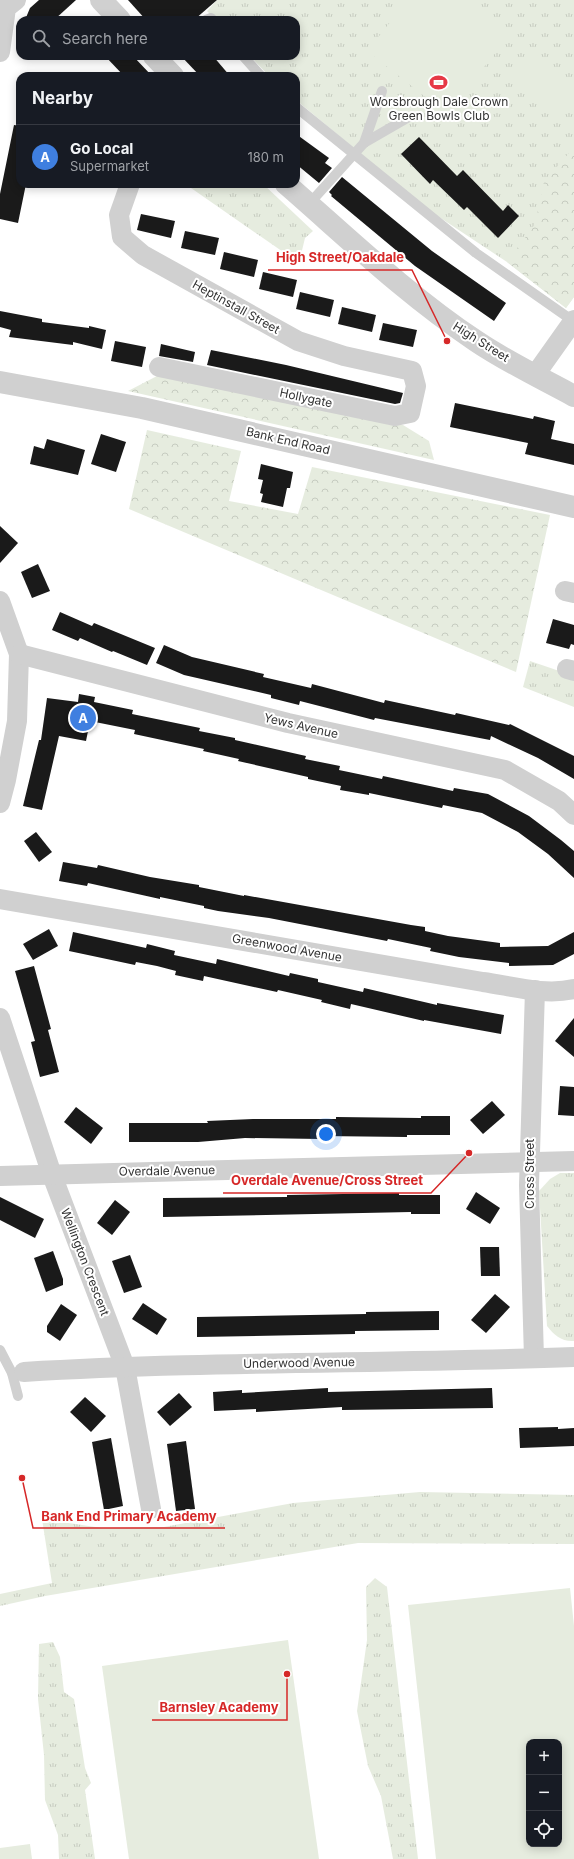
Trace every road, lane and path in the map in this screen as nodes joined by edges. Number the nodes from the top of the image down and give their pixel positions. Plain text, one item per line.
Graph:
1 (16, 0) edge
2 (101, 0) edge
3 (116, 16) edge
4 (0, 52) edge
5 (247, 60) edge
6 (257, 72) edge
7 (382, 91) dead end
8 (300, 110) edge
9 (409, 117) dead end
10 (364, 143) junction
11 (354, 153) junction
12 (129, 188) edge
13 (291, 188) edge
14 (309, 204) junction
15 (574, 321) edge
16 (159, 367) dead end
17 (412, 371) joint
18 (535, 375) junction
19 (0, 382) edge
20 (574, 396) edge
21 (574, 507) edge
22 (0, 601) edge
23 (19, 654) junction
24 (0, 803) edge
25 (574, 815) edge
26 (0, 899) edge
27 (574, 989) edge
28 (535, 990) junction
29 (0, 1018) edge
30 (574, 1161) edge
31 (530, 1163) junction
32 (52, 1175) junction
33 (0, 1176) edge
34 (0, 1350) edge
35 (574, 1357) edge
36 (534, 1358) junction
37 (125, 1367) junction
38 (18, 1372) junction
39 (18, 1396) dead end
40 (151, 1510) dead end

1 - 4 street
2 - 3 street
5 - 6 lane
7 - 10 lane
8 - 11 lane
9 - 10 lane
10 - 11 lane
11 - 14 lane
11 - 15 lane
12 - 17 street, Heptinstall Street
13 - 14 street, High Street
14 - 18 street, High Street
15 - 18 street
16 - 17 street, Hollygate
18 - 20 street, High Street
19 - 21 street, Bank End Road
22 - 23 street
23 - 24 street
23 - 25 street, Yews Avenue
26 - 28 street, Greenwood Avenue
27 - 28 street, Greenwood Avenue
28 - 31 street, Cross Street
29 - 32 street, Wellington Crescent
30 - 31 street, Overdale Avenue
31 - 32 street, Overdale Avenue
31 - 36 street, Cross Street
32 - 33 street, Overdale Avenue
32 - 37 street, Wellington Crescent
34 - 38 lane
35 - 36 street, Underwood Avenue
36 - 37 street, Underwood Avenue
37 - 38 street, Underwood Avenue
37 - 40 street, Wellington Crescent
38 - 39 lane

